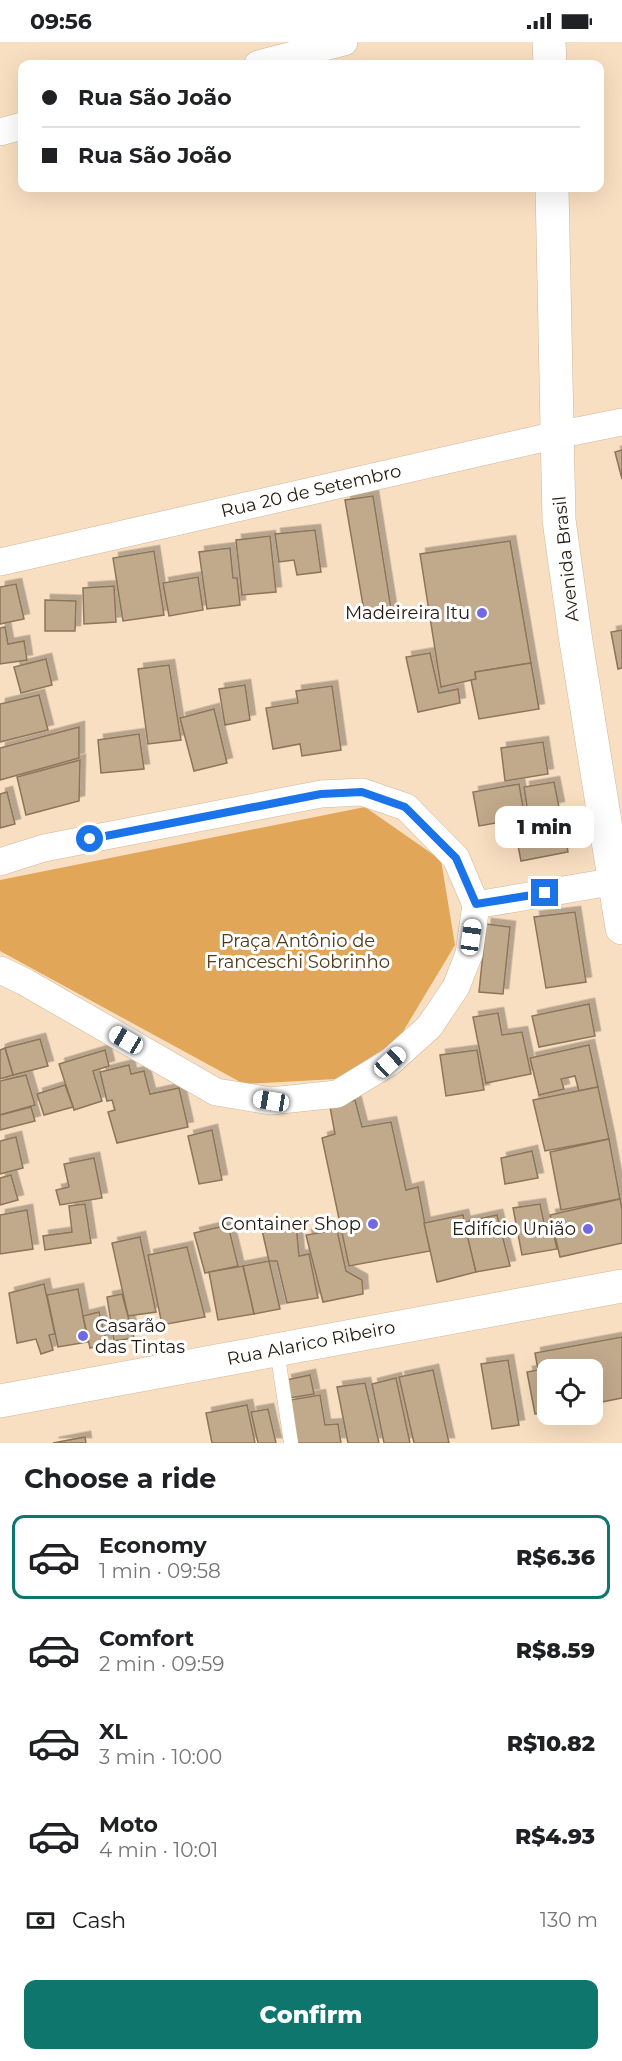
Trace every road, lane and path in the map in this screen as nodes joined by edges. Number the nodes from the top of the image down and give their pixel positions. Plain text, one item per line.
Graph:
1 (344, 42) edge
2 (549, 42) edge
3 (274, 60) edge
4 (549, 60) edge
5 (18, 127) edge
6 (0, 132) edge
7 (552, 192) edge
8 (622, 422) edge
9 (557, 435) junction
10 (0, 562) edge
11 (0, 862) edge
12 (618, 881) edge
13 (476, 904) junction
14 (622, 928) edge
15 (0, 970) edge
16 (622, 1286) edge
17 (278, 1350) junction
18 (0, 1401) edge
19 (291, 1443) edge

1 - 3 street
2 - 4 main road
5 - 6 street
7 - 9 main road, Avenida Brasil
8 - 9 street, Rua 20 de Setembro
9 - 10 street, Rua 20 de Setembro
9 - 12 main road, Avenida Brasil
11 - 13 street
12 - 13 street
12 - 14 main road, Avenida Brasil
13 - 15 street
16 - 17 main road, Rua Alarico Ribeiro
17 - 18 main road, Rua Alarico Ribeiro
17 - 19 lane

